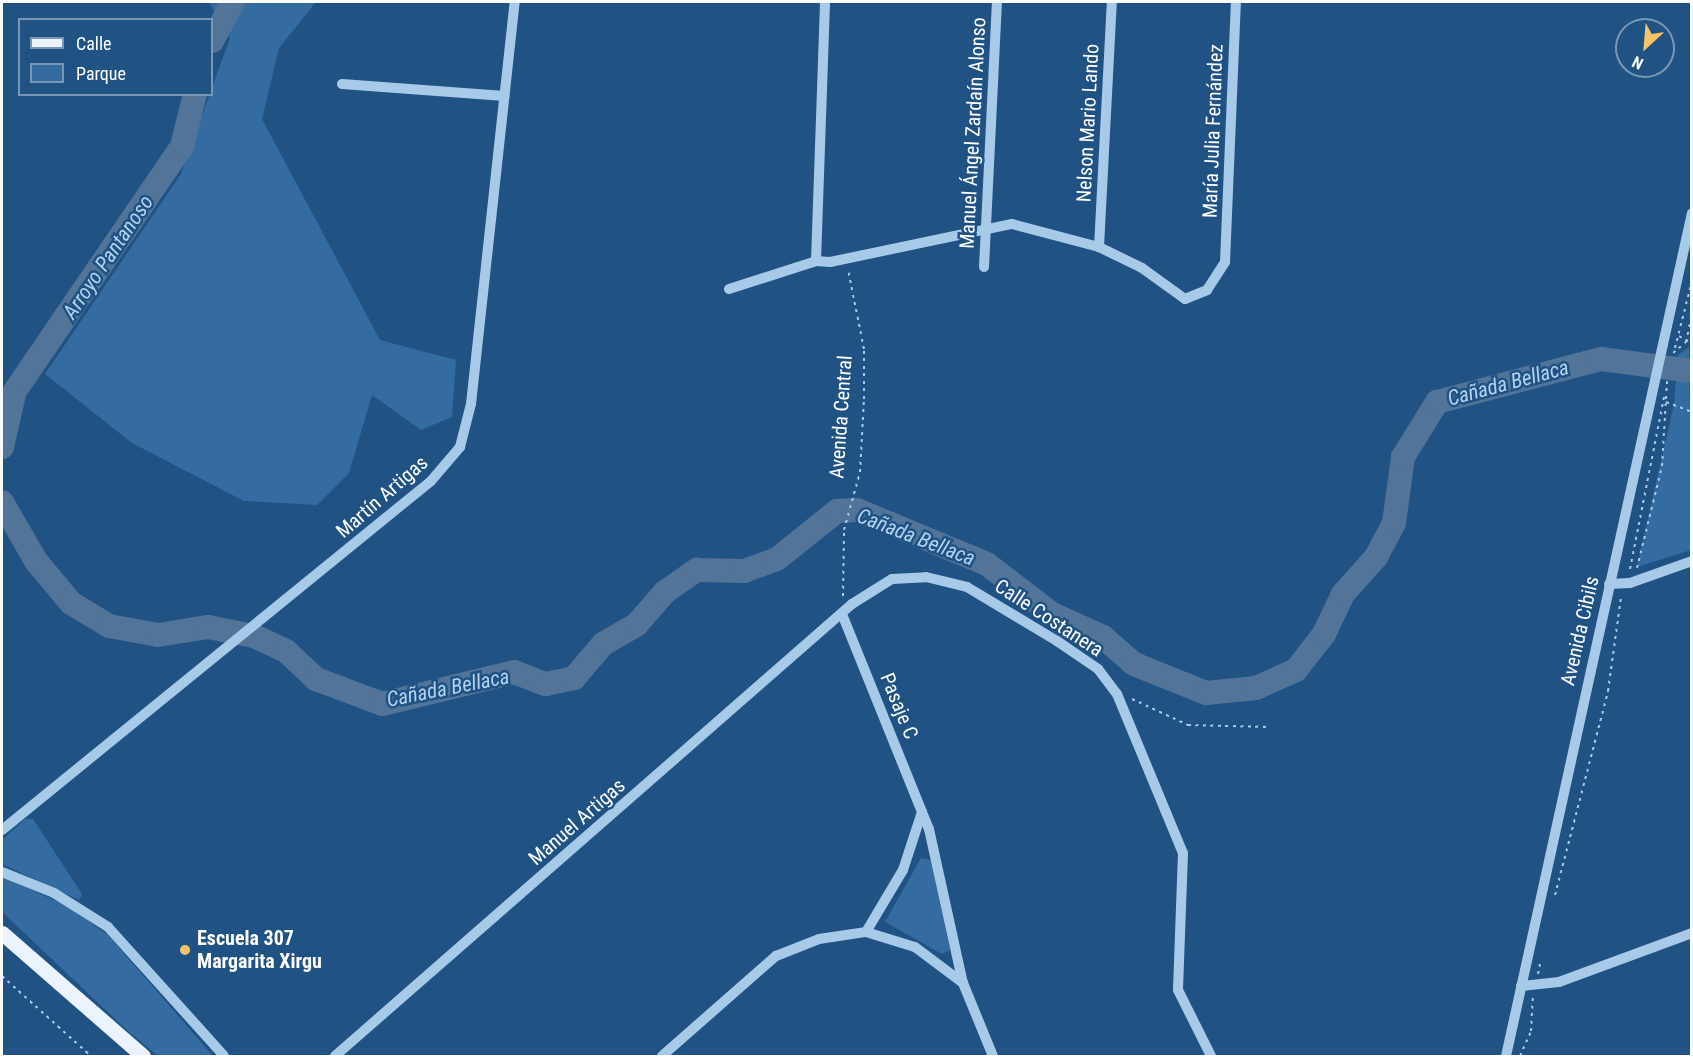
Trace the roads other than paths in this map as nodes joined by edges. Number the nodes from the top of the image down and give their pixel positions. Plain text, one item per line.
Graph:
1 (515, 2) edge
2 (825, 2) edge
3 (997, 2) edge
4 (1112, 2) edge
5 (1236, 2) edge
6 (342, 84) dead end
7 (505, 96) junction
8 (1692, 213) edge
9 (987, 229) junction
10 (1688, 244) edge
11 (1099, 247) junction
12 (816, 261) junction
13 (984, 267) dead end
14 (729, 289) dead end
15 (1692, 561) edge
16 (1609, 584) junction
17 (842, 614) junction
18 (922, 812) junction
19 (2, 830) edge
20 (2, 872) edge
21 (866, 932) junction
22 (2, 933) edge
23 (1692, 933) edge
24 (963, 983) junction
25 (1521, 987) junction
26 (143, 1056) edge
27 (224, 1056) edge
28 (335, 1056) edge
29 (662, 1056) edge
30 (993, 1056) edge
31 (1211, 1056) edge
32 (1506, 1056) edge

1 - 7 street, Martín Artigas
2 - 12 street
3 - 9 street, Manuel Ángel Zardaín Alonso
4 - 11 street, Nelson Mario Lando
5 - 11 street, María Julia Fernández
6 - 7 street
7 - 19 street, Martín Artigas
8 - 10 street, Avenida Cibils
9 - 11 street
9 - 12 street
9 - 13 street, Manuel Ángel Zardaín Alonso
10 - 16 street, Avenida Cibils
12 - 14 street
15 - 16 street
16 - 25 street, Avenida Cibils
17 - 18 street, Pasaje C
17 - 28 street, Manuel Artigas
17 - 31 street, Calle Costanera
18 - 21 street
18 - 24 street, Pasaje C
20 - 27 street
21 - 24 street
21 - 29 street
22 - 26 main road
23 - 25 street
24 - 30 street, Pasaje C
25 - 32 street, Avenida Cibils

